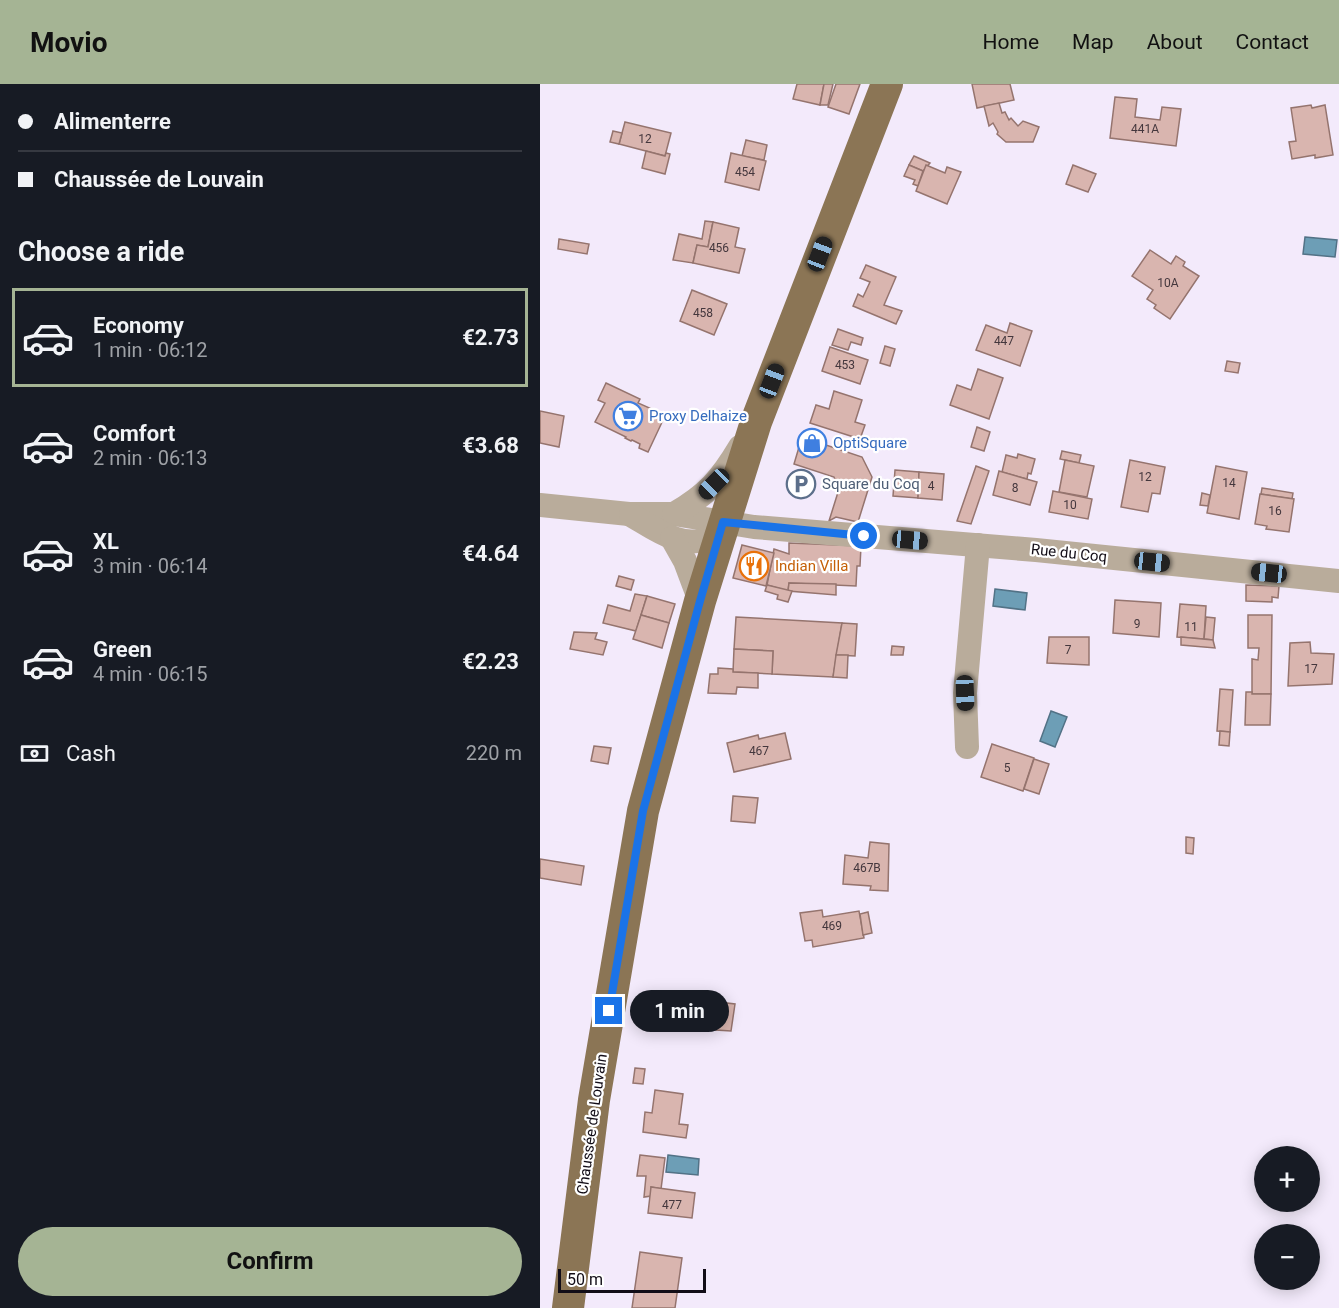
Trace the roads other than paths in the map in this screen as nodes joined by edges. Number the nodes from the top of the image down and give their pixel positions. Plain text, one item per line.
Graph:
1 (887, 84) edge
2 (756, 422) junction
3 (540, 505) edge
4 (629, 514) junction
5 (674, 514) junction
6 (723, 522) junction
7 (672, 538) junction
8 (978, 545) junction
9 (1339, 580) edge
10 (700, 601) junction
11 (967, 747) dead end
12 (568, 1308) edge

1 - 2 main road, Chaussée de Louvain
2 - 5 street
2 - 6 main road, Chaussée de Louvain
3 - 4 street, Rue du Coq
4 - 5 street, Rue du Coq
4 - 7 street
5 - 6 street, Rue du Coq
6 - 7 street
6 - 8 street, Rue du Coq
6 - 10 main road, Chaussée de Louvain
7 - 10 street
8 - 9 street, Rue du Coq
8 - 11 street
10 - 12 main road, Chaussée de Louvain

